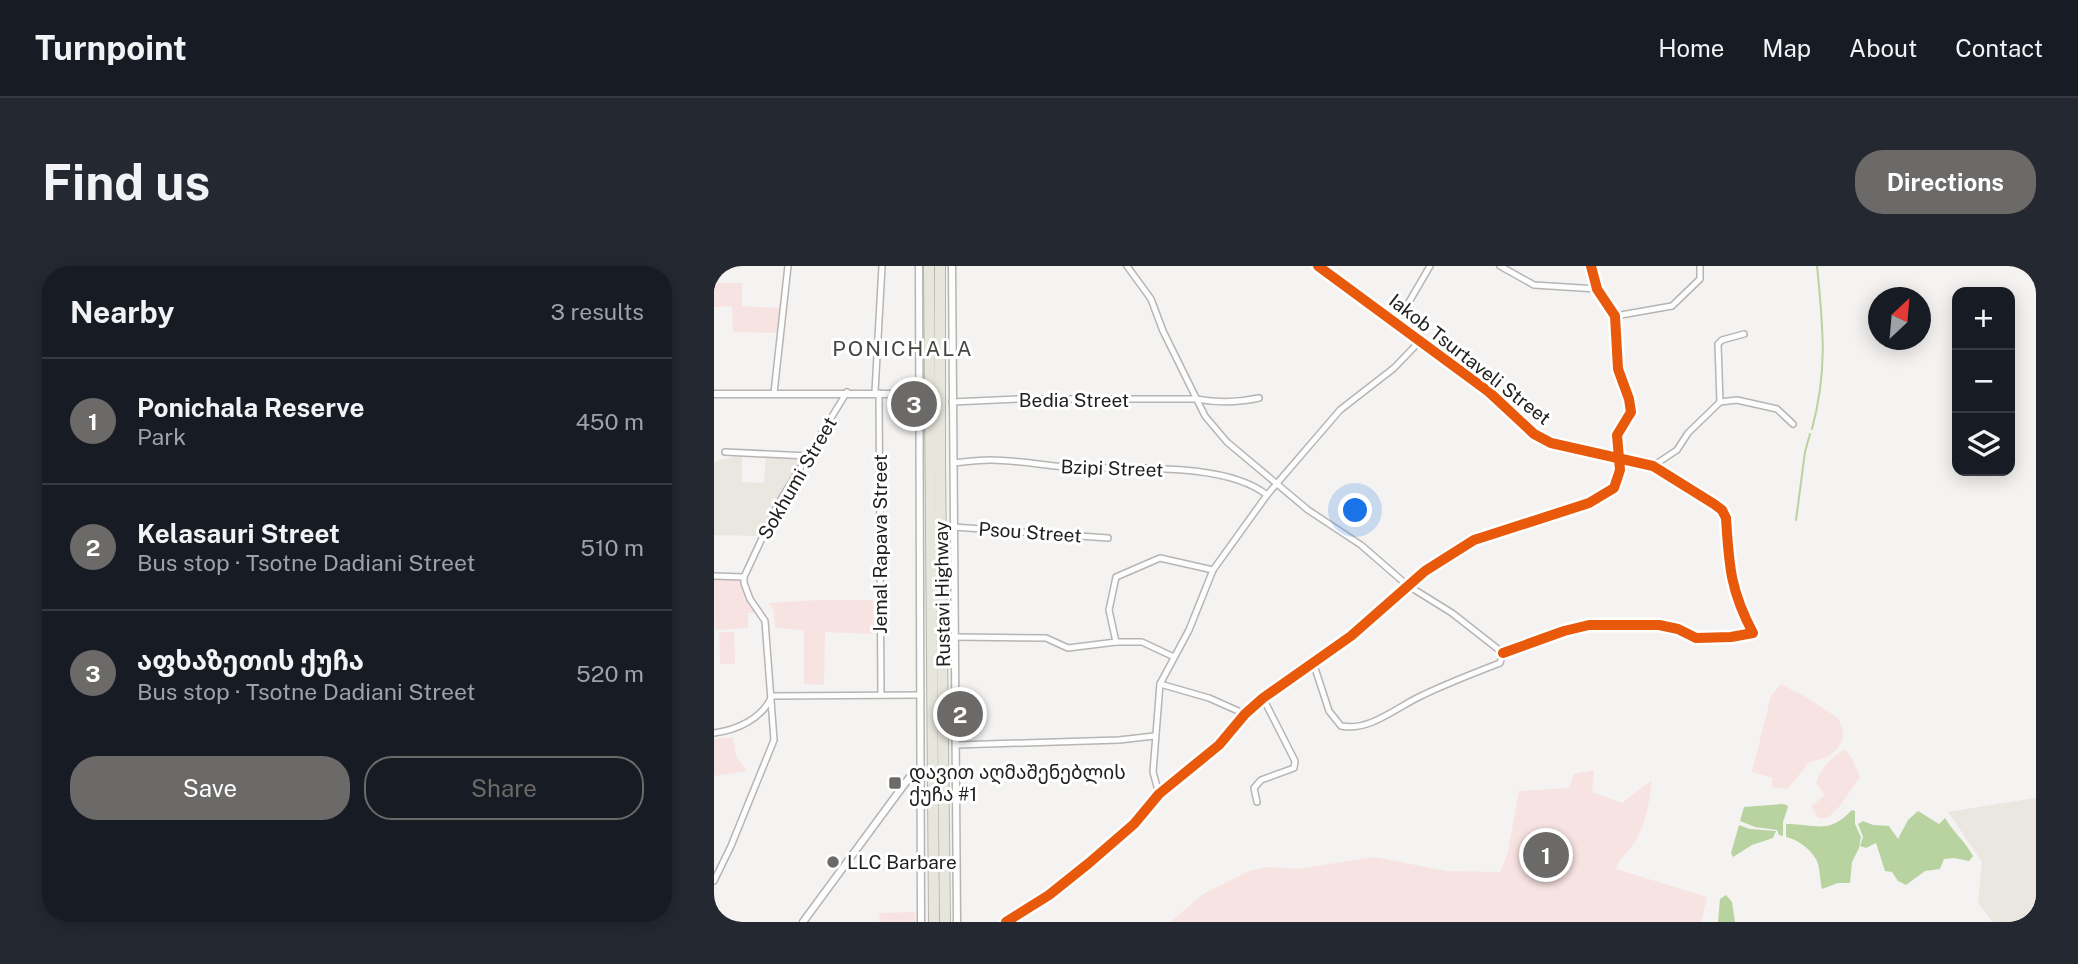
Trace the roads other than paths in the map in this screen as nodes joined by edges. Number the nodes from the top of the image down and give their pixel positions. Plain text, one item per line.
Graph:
1 (788, 266) edge
2 (882, 266) edge
3 (919, 266) edge
4 (929, 266) edge
5 (940, 266) edge
6 (952, 266) edge
7 (1127, 266) edge
8 (1318, 266) edge
9 (1430, 266) edge
10 (1500, 266) edge
11 (1591, 266) edge
12 (1700, 266) edge
13 (1597, 289) junction
14 (1615, 316) junction
15 (1395, 321) junction
16 (1744, 334) dead end
17 (1419, 342) junction
18 (877, 392) junction
19 (774, 393) junction
20 (847, 393) junction
21 (714, 394) edge
22 (918, 394) junction
23 (1259, 398) dead end
24 (1196, 399) junction
25 (952, 402) junction
26 (1720, 402) junction
27 (1793, 424) dead end
28 (725, 452) dead end
29 (808, 456) junction
30 (1619, 458) junction
31 (953, 463) junction
32 (1653, 466) junction
33 (1277, 484) junction
34 (1266, 495) junction
35 (953, 527) junction
36 (1108, 538) dead end
37 (1213, 570) junction
38 (714, 576) edge
39 (744, 577) junction
40 (1407, 585) junction
41 (955, 638) junction
42 (1116, 642) junction
43 (1503, 653) junction
44 (1174, 657) junction
45 (1313, 662) junction
46 (1160, 684) junction
47 (881, 695) junction
48 (922, 695) junction
49 (772, 696) junction
50 (1263, 698) junction
51 (1245, 714) junction
52 (714, 733) edge
53 (1154, 736) junction
54 (956, 745) junction
55 (922, 773) junction
56 (1158, 794) junction
57 (1257, 802) dead end
58 (714, 881) edge
59 (803, 922) edge
60 (921, 922) edge
61 (934, 922) edge
62 (945, 922) edge
63 (957, 922) edge
64 (1006, 922) edge

1 - 19 street
2 - 18 street, Jemal Rapava Street
3 - 22 street
4 - 61 highway, Rustavi Highway
5 - 62 highway, Rustavi Highway
6 - 25 street
7 - 24 street
8 - 15 street, Iakob Tsurtaveli Street
9 - 15 street
10 - 13 street
11 - 13 street
12 - 14 street
13 - 14 street
14 - 30 street
15 - 17 street, Iakob Tsurtaveli Street
16 - 26 street
17 - 30 street, Iakob Tsurtaveli Street
17 - 33 street
18 - 20 street
18 - 22 street
18 - 47 street, Jemal Rapava Street
19 - 20 street
19 - 21 street
20 - 29 street, Sokhumi Street
22 - 48 street
23 - 24 street, Bedia Street
24 - 25 street, Bedia Street
24 - 33 street
25 - 31 street
26 - 27 street
26 - 32 street
28 - 29 street
29 - 39 street, Sokhumi Street
30 - 32 street, Iakob Tsurtaveli Street
30 - 40 street
31 - 34 street, Bzipi Street
31 - 35 street
32 - 43 street, Iakob Tsurtaveli Street
33 - 34 street
33 - 40 street
34 - 37 street
35 - 36 street, Psou Street
35 - 41 street
37 - 42 street
37 - 44 street
38 - 39 street
39 - 49 street
40 - 43 street
40 - 45 street
41 - 42 street
41 - 54 street
42 - 44 street
43 - 45 street
44 - 46 street
45 - 50 street
46 - 51 street
46 - 53 street
47 - 48 street
47 - 49 street
48 - 55 street
49 - 52 street
49 - 58 street
50 - 51 street
50 - 57 street
51 - 56 street
53 - 54 street
53 - 56 street
54 - 63 street
55 - 59 street
55 - 60 street
56 - 64 street

